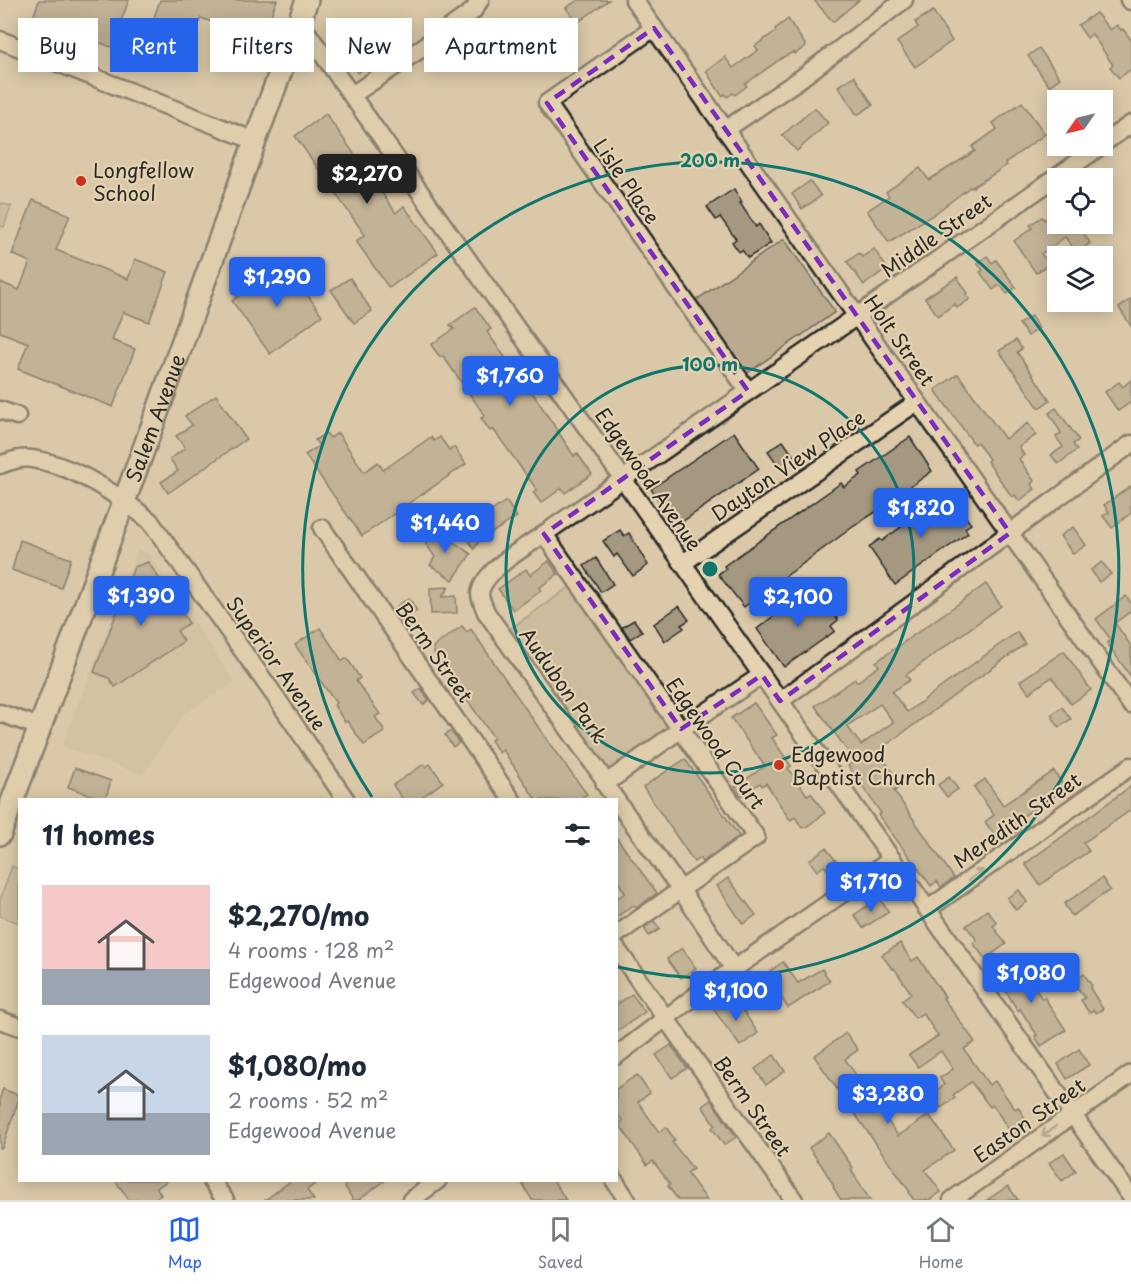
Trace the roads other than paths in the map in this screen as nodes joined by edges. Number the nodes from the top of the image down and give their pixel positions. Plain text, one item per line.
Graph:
1 (308, 0) edge
2 (480, 0) edge
3 (634, 0) edge
4 (904, 0) edge
5 (300, 18) edge
6 (654, 28) junction
7 (0, 40) edge
8 (314, 42) edge
9 (280, 72) edge
10 (352, 95) junction
11 (1131, 124) edge
12 (725, 130) junction
13 (1113, 137) edge
14 (255, 141) junction
15 (1086, 156) edge
16 (857, 316) junction
17 (748, 391) junction
18 (918, 402) junction
19 (0, 410) edge
20 (17, 416) dead end
21 (1131, 444) edge
22 (0, 465) edge
23 (624, 480) junction
24 (123, 500) junction
25 (322, 528) dead end
26 (1010, 533) junction
27 (544, 534) junction
28 (683, 563) junction
29 (480, 594) joint
30 (762, 675) junction
31 (1130, 700) edge
32 (780, 701) junction
33 (0, 713) edge
34 (40, 727) junction
35 (681, 729) junction
36 (1131, 766) edge
37 (605, 784) junction
38 (345, 798) edge
39 (511, 798) edge
40 (615, 798) edge
41 (618, 803) edge
42 (0, 834) edge
43 (892, 859) junction
44 (681, 890) junction
45 (928, 909) junction
46 (618, 935) edge
47 (618, 951) edge
48 (734, 969) junction
49 (666, 1019) junction
50 (0, 1020) edge
51 (18, 1027) edge
52 (618, 1055) edge
53 (1131, 1074) edge
54 (1073, 1114) junction
55 (213, 1182) edge
56 (435, 1182) edge
57 (615, 1182) edge
58 (1131, 1197) edge
59 (225, 1200) edge
60 (411, 1200) edge
61 (627, 1200) edge
62 (794, 1200) edge
63 (952, 1200) edge

1 - 5 main road, Salem Avenue
2 - 10 street
3 - 6 street, Holt Street
4 - 12 street
6 - 12 street, Holt Street
6 - 17 street, Lisle Place
7 - 14 street
8 - 10 street, Edgewood Avenue
9 - 14 main road, Salem Avenue
10 - 23 street, Edgewood Avenue
11 - 13 street, Middle Street
12 - 16 street, Holt Street
14 - 24 main road, Salem Avenue
15 - 16 street, Middle Street
16 - 17 street, Middle Street
16 - 18 street, Holt Street
17 - 23 street, Middle Street
18 - 26 street, Holt Street
18 - 28 street, Dayton View Place
19 - 20 street
21 - 26 street
22 - 24 street, Superior Avenue
23 - 27 street, Middle Street
23 - 28 street, Edgewood Avenue
24 - 34 main road, Salem Avenue
24 - 38 street, Superior Avenue
25 - 39 street, Berm Street
26 - 31 street, Holt Street
26 - 32 street
27 - 29 street, Middle Street
27 - 35 street, Edgewood Court
28 - 30 street, Edgewood Avenue
29 - 37 street, Audubon Park
30 - 32 street, Edgewood Avenue
30 - 35 street
32 - 43 street, Edgewood Avenue
33 - 34 street
34 - 42 main road, Salem Avenue
35 - 37 street
35 - 44 street, Edgewood Court
45 -> 36 street, Meredith Street
37 - 40 street, Audubon Park
41 - 44 street, Audubon Park
43 - 45 street, Edgewood Avenue
43 - 48 street
44 - 46 street, Edgewood Court
44 - 48 street, Audubon Park
45 - 54 street, Edgewood Avenue
47 - 49 street, Berm Street
48 - 49 street
49 - 52 street
49 - 62 street, Berm Street
50 - 51 street
53 - 54 street, Easton Street
54 - 58 street, Edgewood Avenue
54 -> 63 street, Easton Street
55 - 59 street
56 - 60 street
57 - 61 street

